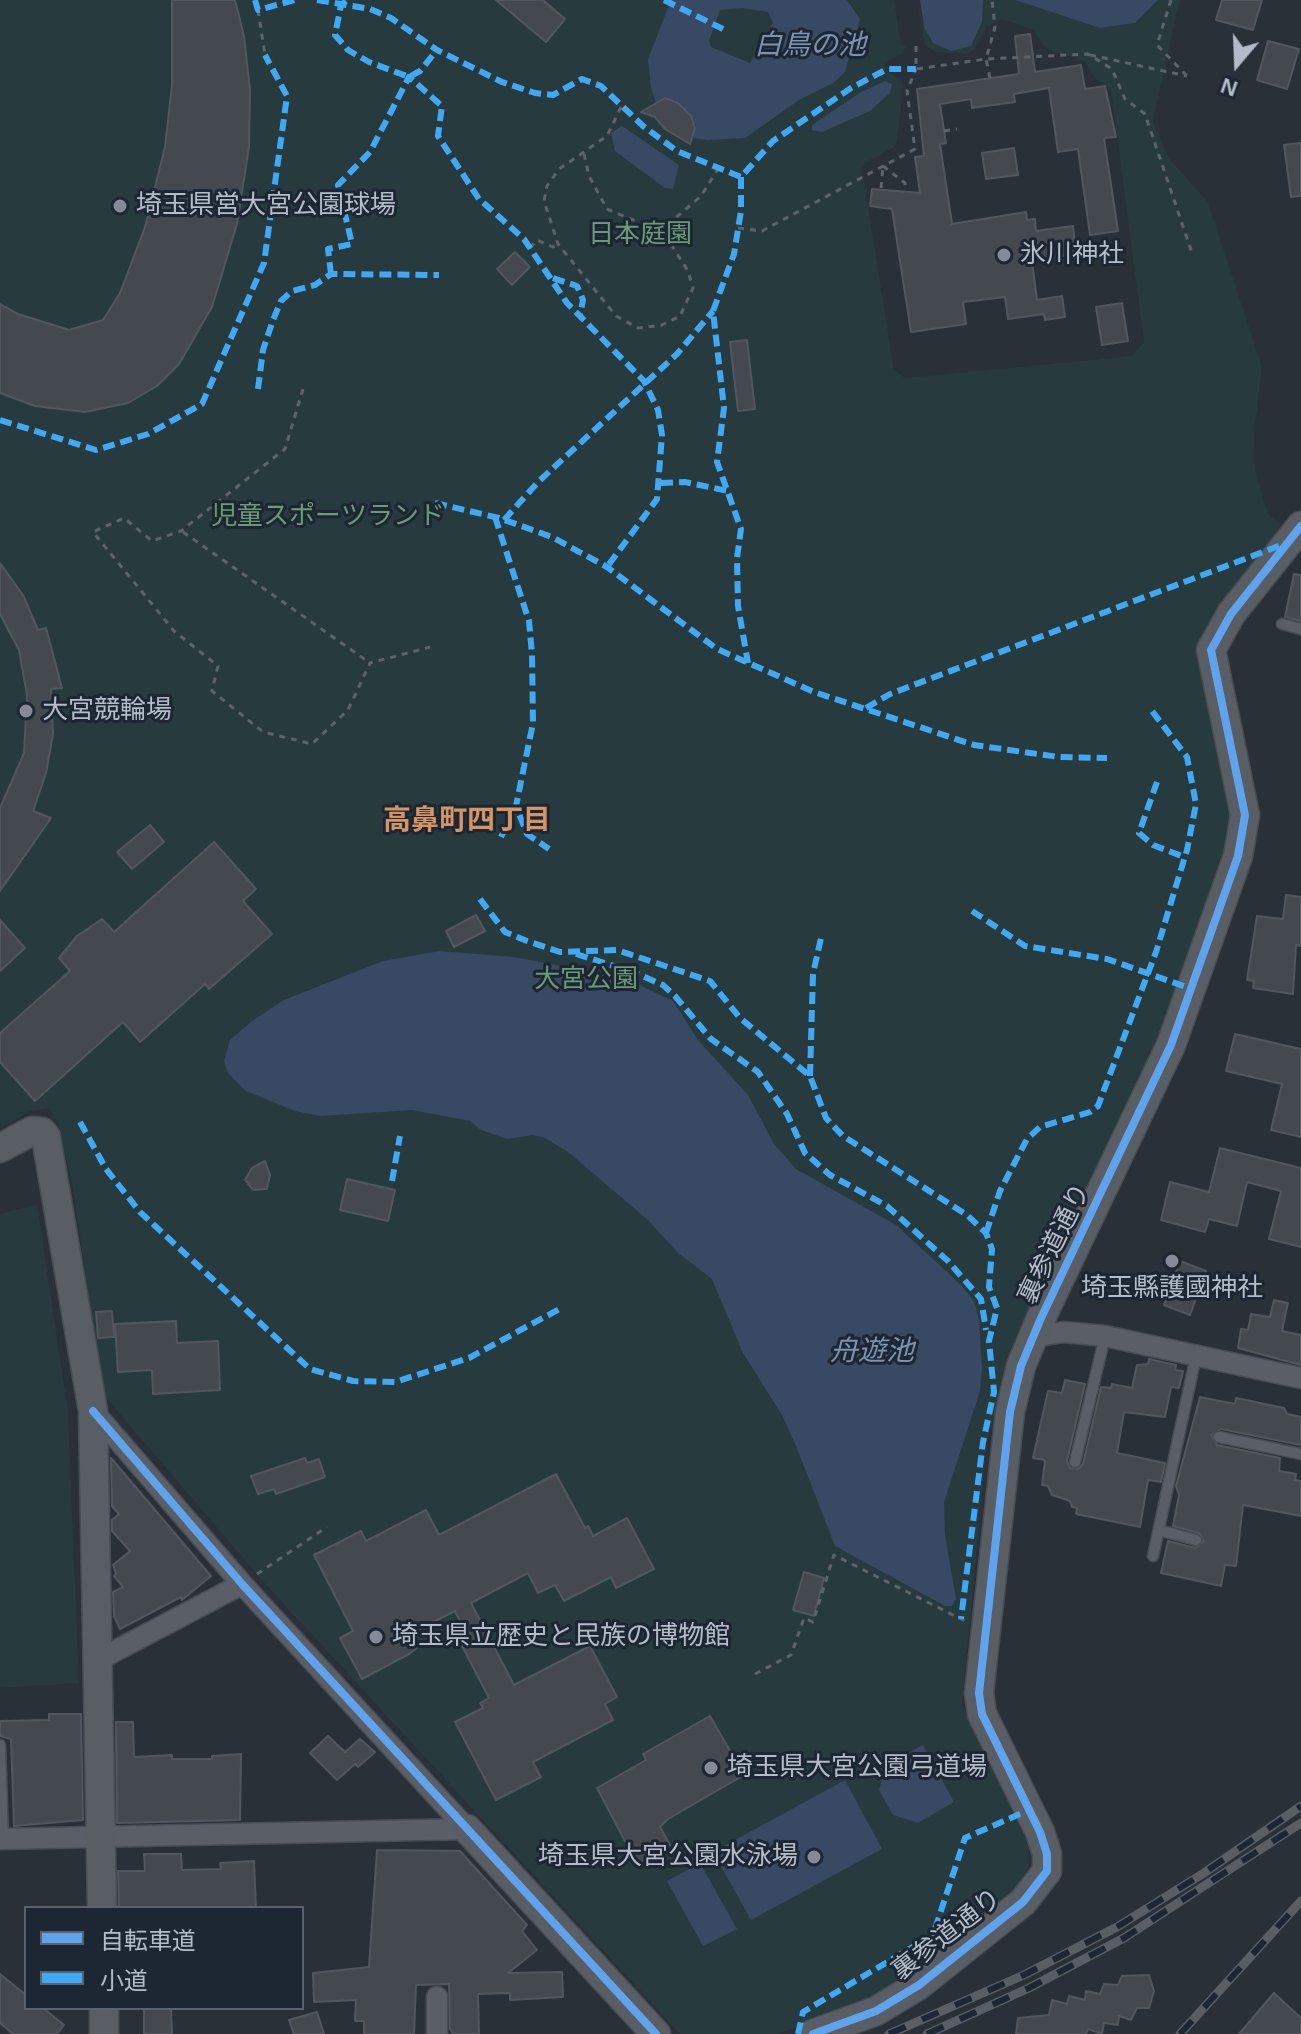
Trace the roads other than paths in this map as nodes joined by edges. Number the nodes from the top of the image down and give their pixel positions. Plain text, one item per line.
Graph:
1 (1301, 526) edge
2 (1282, 624) dead end
3 (1301, 629) edge
4 (0, 1148) edge
5 (1105, 1336) junction
6 (1033, 1337) junction
7 (1196, 1356) junction
8 (1301, 1378) edge
9 (93, 1411) junction
10 (1219, 1437) dead end
11 (1301, 1454) edge
12 (1075, 1462) dead end
13 (1159, 1530) junction
14 (1196, 1540) dead end
15 (1153, 1556) dead end
16 (248, 1580) junction
17 (98, 1660) junction
18 (0, 1745) edge
19 (467, 1829) junction
20 (100, 1837) junction
21 (2, 1839) edge
22 (102, 1906) edge
23 (437, 1997) dead end
24 (104, 2010) edge
25 (104, 2034) edge
26 (437, 2034) edge
27 (656, 2034) edge
28 (813, 2034) edge

1 - 6 street, 裏参道通り
2 - 3 lane
4 - 9 street
5 - 6 street
5 - 7 street
5 - 12 lane
6 - 28 street, 裏参道通り
7 - 8 street
7 - 13 lane
9 - 16 street
9 - 17 street
10 - 11 lane
13 - 14 lane
13 - 15 lane
16 - 17 street
16 - 19 street
17 - 20 street
18 - 21 lane
19 - 20 street
19 - 27 street
20 - 21 street
20 - 22 street
23 - 26 street
24 - 25 street

